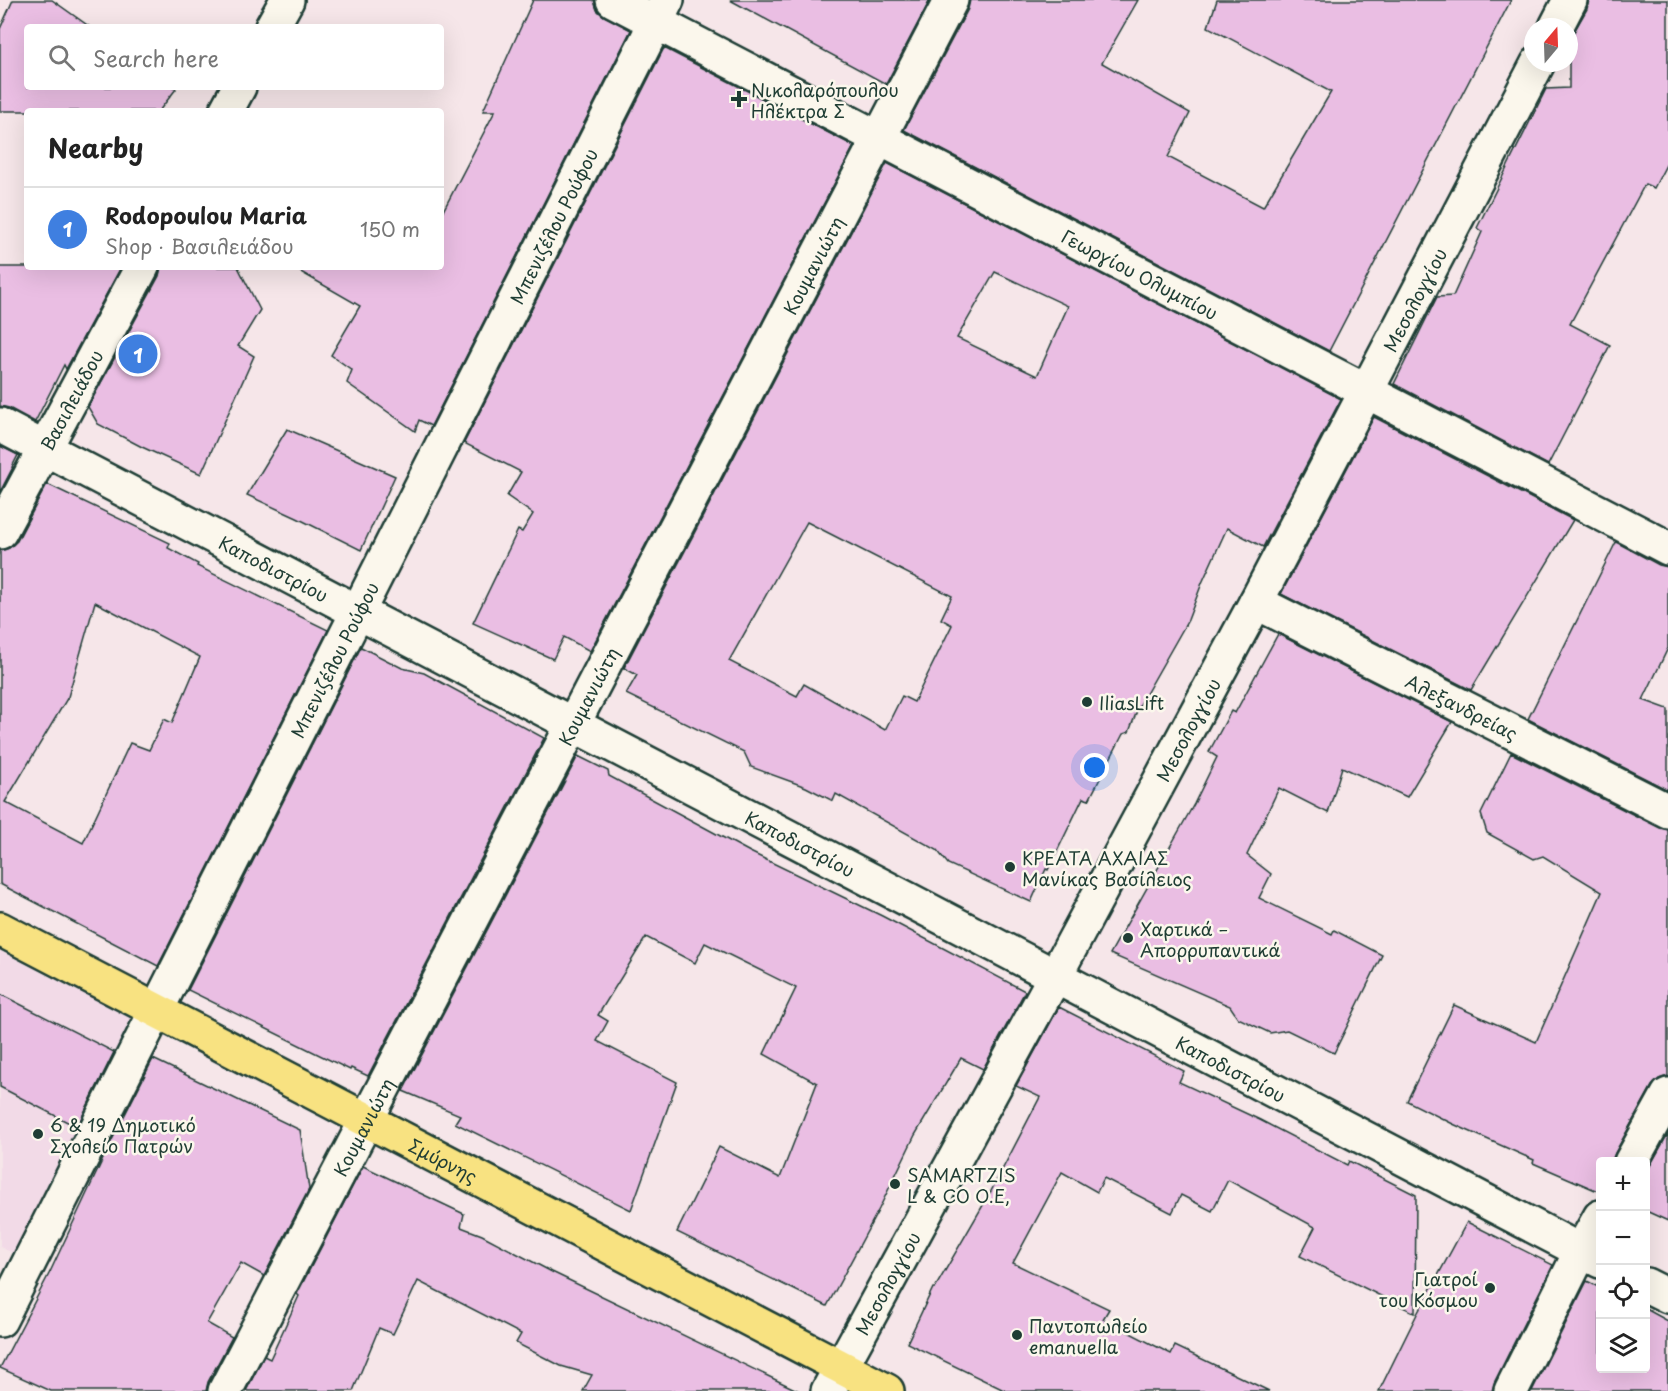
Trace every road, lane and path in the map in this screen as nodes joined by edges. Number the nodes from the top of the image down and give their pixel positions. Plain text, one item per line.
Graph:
1 (287, 0) edge
2 (613, 0) edge
3 (951, 0) edge
4 (1570, 0) edge
5 (661, 11) edge
6 (1561, 18) edge
7 (274, 24) edge
8 (1533, 72) edge
9 (238, 90) edge
10 (228, 108) edge
11 (879, 138) junction
12 (140, 270) edge
13 (1366, 391) junction
14 (0, 425) edge
15 (44, 448) junction
16 (0, 532) edge
17 (1668, 548) edge
18 (1256, 602) junction
19 (358, 612) junction
20 (573, 725) junction
21 (1668, 811) edge
22 (0, 929) edge
23 (1055, 976) junction
24 (156, 1011) junction
25 (1668, 1095) edge
26 (366, 1120) junction
27 (1633, 1157) edge
28 (1596, 1234) edge
29 (1591, 1256) edge
30 (1650, 1287) edge
31 (1668, 1296) edge
32 (0, 1320) edge
33 (834, 1379) edge
34 (225, 1391) edge
35 (887, 1391) edge
36 (1511, 1391) edge

1 - 7 street
2 - 5 street, Γεωργίου Ολυμπίου
3 - 11 street, Κουμανιώτη
4 - 6 street
5 - 11 street, Γεωργίου Ολυμπίου
5 - 19 street, Μπενιζέλου Ρούφου
8 - 13 street, Μεσολογγίου
9 - 10 street
11 - 13 street, Γεωργίου Ολυμπίου
11 - 20 street, Κουμανιώτη
12 - 15 street, Βασιλειάδου
13 - 17 street, Γεωργίου Ολυμπίου
13 - 18 street, Μεσολογγίου
14 - 15 street, Καποδιστρίου
15 - 16 street, Βασιλειάδου
15 - 19 street, Καποδιστρίου
18 - 21 street, Αλεξανδρείας
18 - 23 street, Μεσολογγίου
19 - 20 street, Καποδιστρίου
19 - 24 street, Μπενιζέλου Ρούφου
20 - 23 street, Καποδιστρίου
20 - 26 street, Κουμανιώτη
22 - 24 main road, Σμύρνης
23 - 29 street, Καποδιστρίου
23 - 33 street, Μεσολογγίου
24 - 26 main road, Σμύρνης
24 - 32 street, Μπενιζέλου Ρούφου
25 - 27 street
26 - 33 main road, Σμύρνης
26 - 34 street, Κουμανιώτη
28 - 29 street
29 - 36 street
30 - 31 street
33 - 35 main road, Σμύρνης

